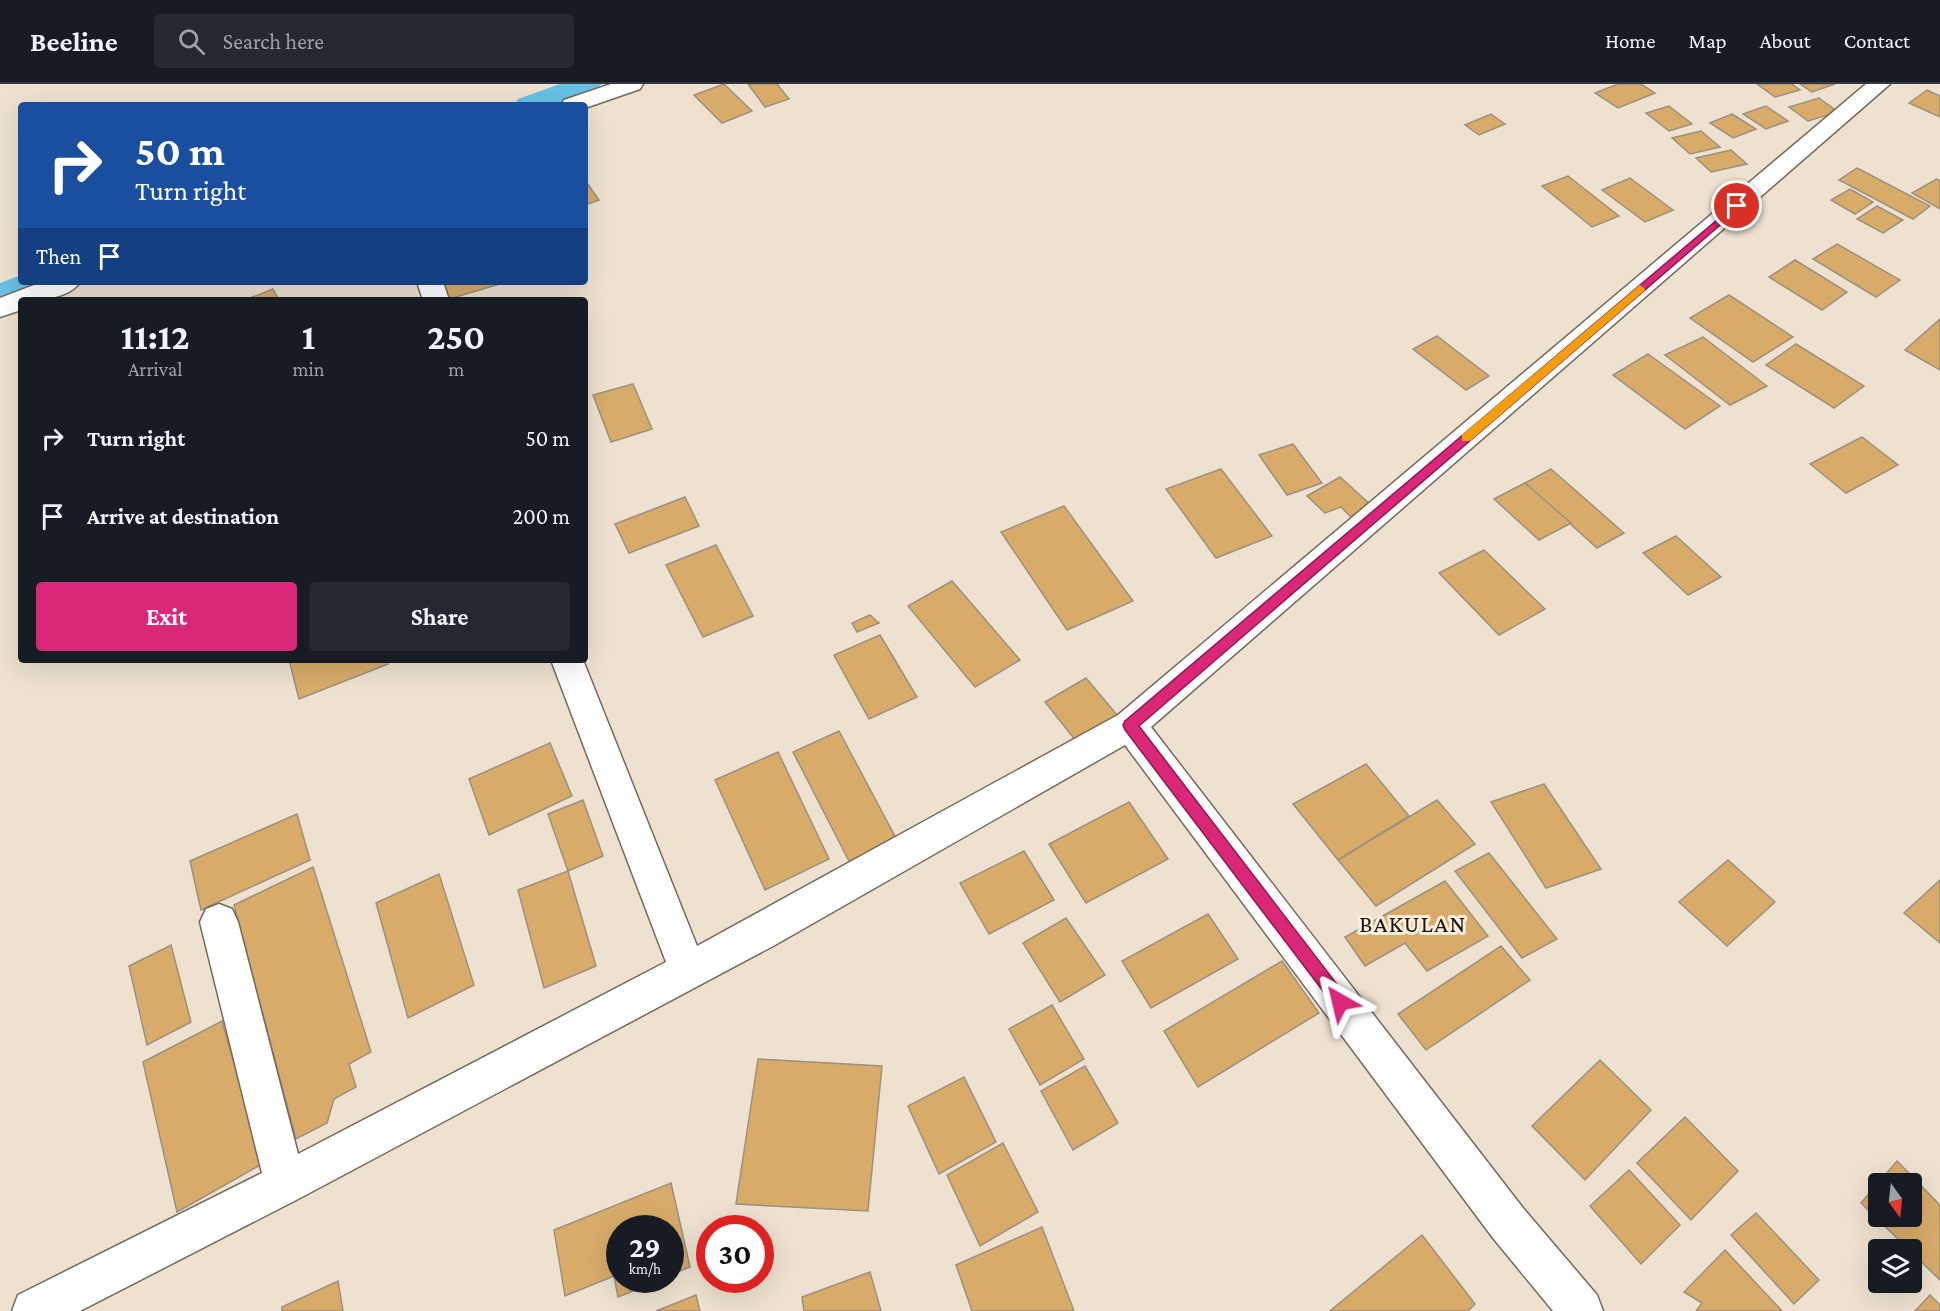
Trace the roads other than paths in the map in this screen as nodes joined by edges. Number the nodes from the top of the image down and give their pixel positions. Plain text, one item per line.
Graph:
1 (632, 84) edge
2 (1879, 84) edge
3 (581, 102) edge
4 (59, 285) edge
5 (28, 297) edge
6 (18, 301) edge
7 (0, 308) edge
8 (568, 663) edge
9 (1130, 725) junction
10 (219, 922) dead end
11 (688, 970) junction
12 (285, 1183) junction
13 (34, 1311) edge
14 (1581, 1311) edge

1 - 3 street
2 - 9 street
4 - 5 street
6 - 7 street
8 - 11 street
9 - 11 street
9 - 14 street
10 - 12 street
11 - 12 street
12 - 13 street

